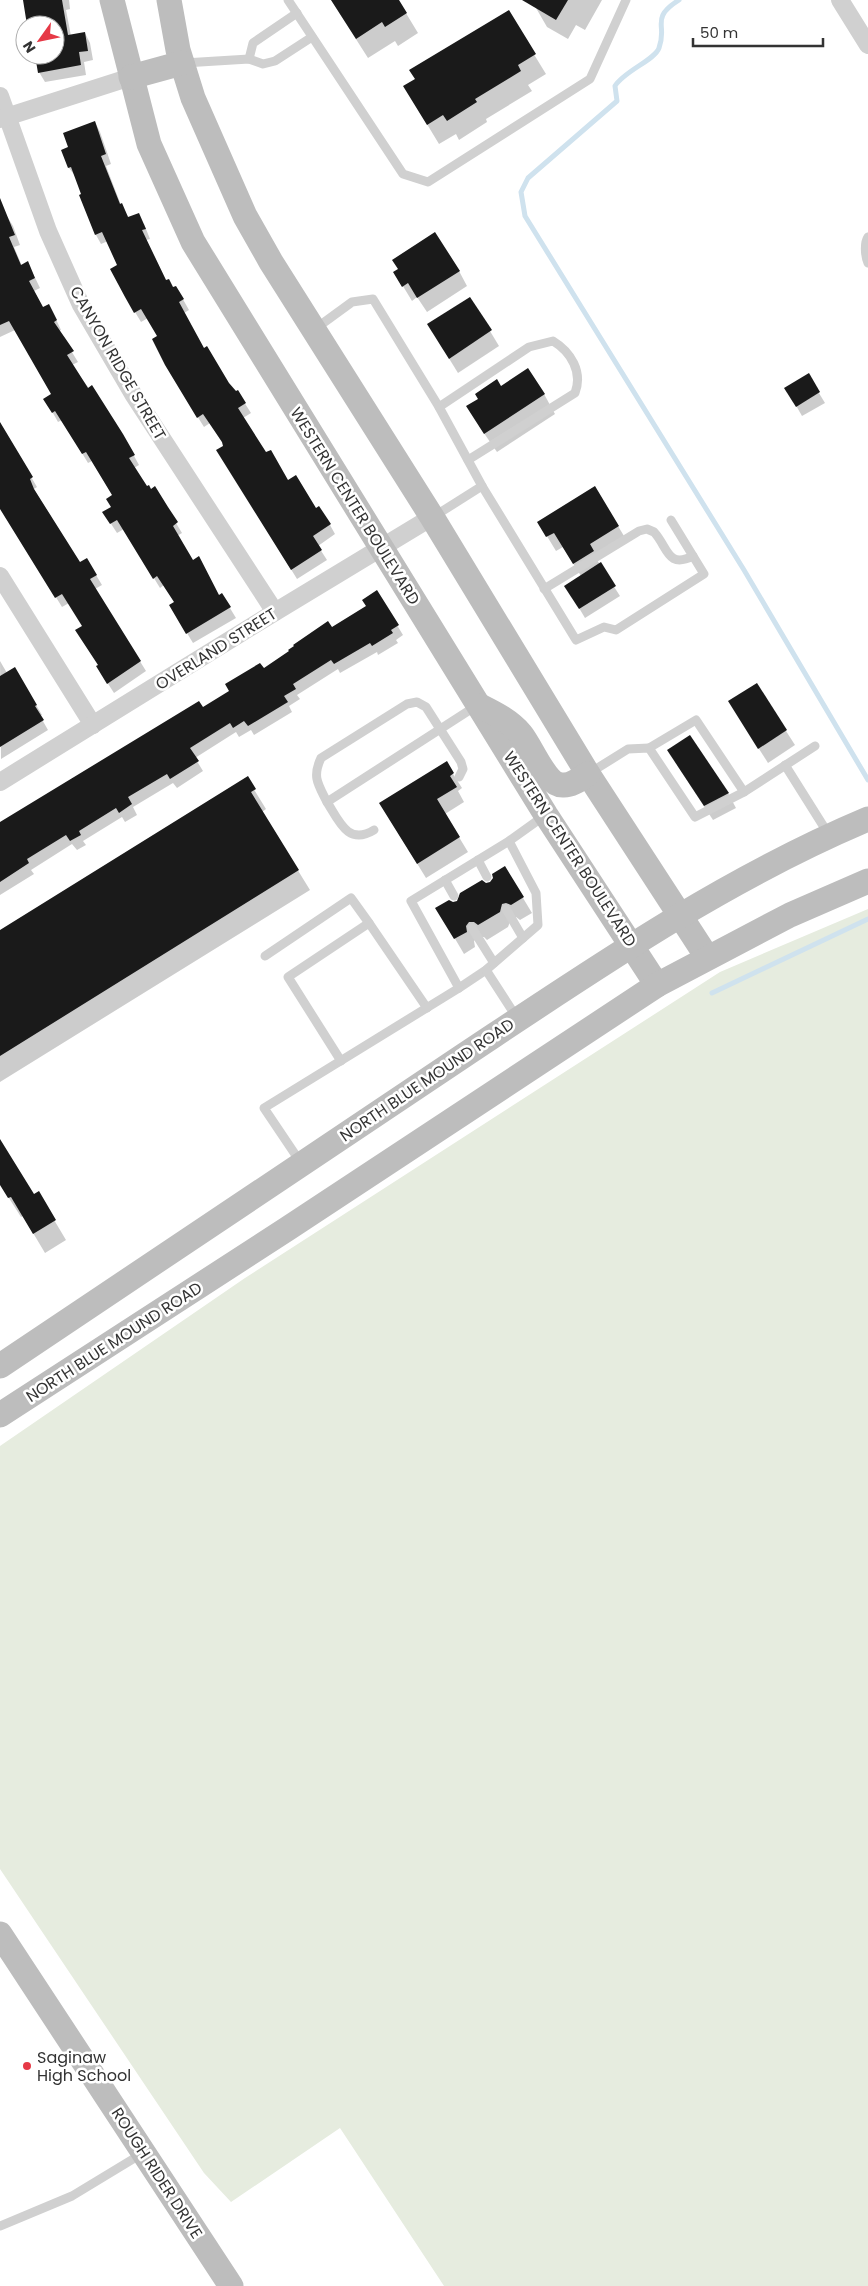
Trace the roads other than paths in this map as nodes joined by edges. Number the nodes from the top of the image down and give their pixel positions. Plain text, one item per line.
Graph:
1 (112, 0) edge
2 (169, 0) edge
3 (288, 0) edge
4 (626, 0) edge
5 (840, 0) edge
6 (297, 13) junction
7 (312, 37) junction
8 (868, 45) edge
9 (250, 59) junction
10 (182, 63) junction
11 (131, 77) junction
12 (0, 96) edge
13 (3, 118) edge
14 (868, 237) edge
15 (868, 263) edge
16 (315, 329) junction
17 (439, 407) junction
18 (468, 460) junction
19 (482, 486) junction
20 (432, 517) junction
21 (671, 520) dead end
22 (381, 549) junction
23 (693, 556) junction
24 (0, 576) edge
25 (544, 589) junction
26 (274, 612) junction
27 (478, 705) junction
28 (93, 726) junction
29 (440, 729) junction
30 (815, 746) dead end
31 (649, 748) junction
32 (785, 765) junction
33 (588, 774) junction
34 (459, 777) dead end
35 (0, 782) edge
36 (744, 792) junction
37 (327, 802) junction
38 (546, 815) junction
39 (868, 819) edge
40 (374, 830) dead end
41 (830, 835) junction
42 (509, 841) junction
43 (478, 860) junction
44 (487, 877) dead end
45 (445, 880) junction
46 (868, 881) edge
47 (454, 896) dead end
48 (506, 909) dead end
49 (680, 915) junction
50 (369, 923) junction
51 (472, 928) dead end
52 (523, 938) junction
53 (631, 945) junction
54 (265, 956) dead end
55 (707, 957) junction
56 (494, 963) junction
57 (486, 970) junction
58 (657, 985) junction
59 (459, 988) junction
60 (427, 1008) junction
61 (518, 1019) junction
62 (341, 1061) junction
63 (301, 1164) junction
64 (0, 1366) edge
65 (0, 1415) edge
66 (0, 1934) edge
67 (143, 2152) junction
68 (0, 2226) edge
69 (231, 2286) edge

1 - 11 main road, WESTERN CENTER BOULEVARD
2 - 10 main road
3 - 6 lane
4 - 7 lane
5 - 8 street
6 - 7 lane
6 - 9 lane
7 - 9 lane
9 - 10 lane
10 - 11 main road
10 - 16 main road
11 - 13 street
11 - 22 main road, WESTERN CENTER BOULEVARD
12 - 13 street, CANYON RIDGE STREET
13 - 26 street, CANYON RIDGE STREET
14 - 15 lane
16 - 17 lane
16 - 20 main road
17 - 18 lane
17 - 18 lane
18 - 19 lane
19 - 20 lane
19 - 25 lane
20 - 22 street, OVERLAND STREET
20 - 33 main road
21 - 23 lane
22 - 26 street, OVERLAND STREET
22 - 27 main road, WESTERN CENTER BOULEVARD
23 - 25 lane
23 - 25 lane
24 - 28 street
26 - 28 street, OVERLAND STREET
27 - 29 lane
27 - 33 main road
27 - 38 main road, WESTERN CENTER BOULEVARD
28 - 35 street, OVERLAND STREET
29 - 34 lane
29 - 37 lane
29 - 37 lane
30 - 32 lane
31 - 33 lane
31 - 36 lane
31 - 36 lane
32 - 36 lane
32 - 41 lane
33 - 49 main road
37 - 40 lane
38 - 42 lane
38 - 53 main road, WESTERN CENTER BOULEVARD
39 - 41 main road, NORTH BLUE MOUND ROAD
41 - 49 main road, NORTH BLUE MOUND ROAD
42 - 43 lane
42 - 52 lane
43 - 44 lane
43 - 45 lane
45 - 47 lane
45 - 59 lane
46 - 55 main road, NORTH BLUE MOUND ROAD
48 - 52 lane
49 - 53 main road, NORTH BLUE MOUND ROAD
49 - 55 main road
50 - 54 lane
50 - 60 lane
50 - 62 lane
51 - 56 lane
52 - 56 lane
53 - 58 main road, WESTERN CENTER BOULEVARD
53 - 61 main road, NORTH BLUE MOUND ROAD
55 - 58 main road, NORTH BLUE MOUND ROAD
56 - 57 lane
57 - 59 lane
57 - 61 lane
58 - 65 main road, NORTH BLUE MOUND ROAD
59 - 60 lane
60 - 62 lane
61 - 63 main road, NORTH BLUE MOUND ROAD
62 - 63 lane
63 - 64 main road, NORTH BLUE MOUND ROAD
66 - 67 main road, ROUGH RIDER DRIVE
67 - 68 lane
67 - 69 main road, ROUGH RIDER DRIVE

